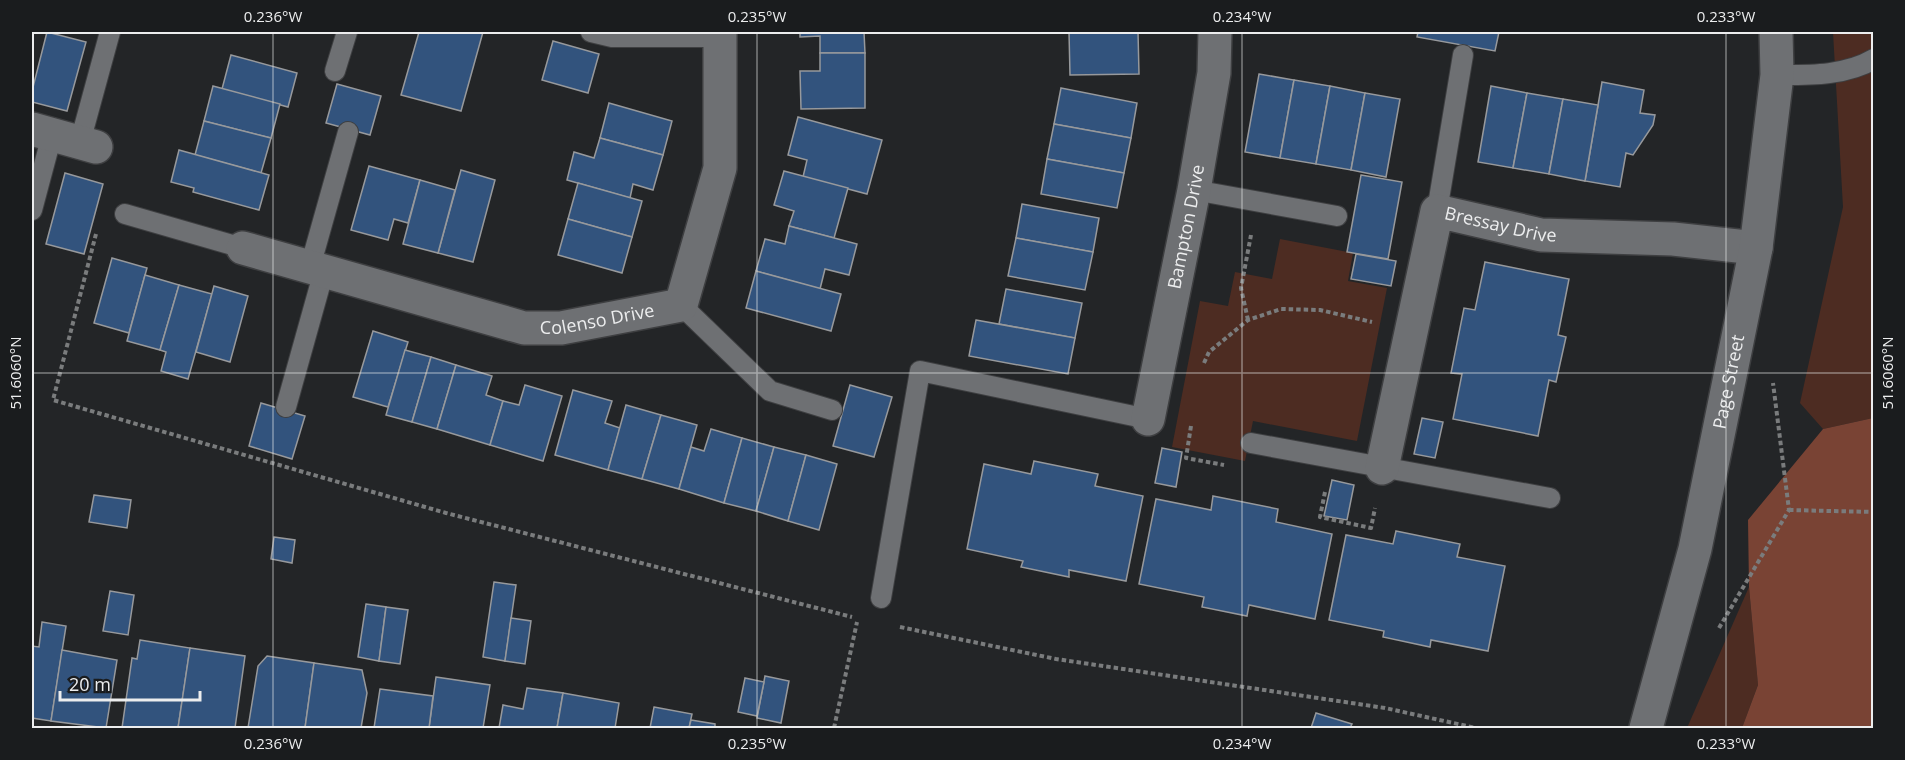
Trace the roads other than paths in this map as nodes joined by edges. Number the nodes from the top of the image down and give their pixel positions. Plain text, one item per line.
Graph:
1 (110, 32) edge
2 (347, 32) edge
3 (591, 32) edge
4 (1215, 32) edge
5 (1776, 32) edge
6 (720, 34) edge
7 (1463, 55) dead end
8 (1874, 59) edge
9 (334, 71) dead end
10 (1777, 75) junction
11 (348, 132) dead end
12 (65, 138) edge
13 (1194, 190) junction
14 (32, 210) edge
15 (1437, 211) junction
16 (125, 214) dead end
17 (1337, 216) dead end
18 (243, 248) joint
19 (1756, 248) junction
20 (317, 269) junction
21 (681, 305) junction
22 (286, 407) dead end
23 (832, 410) dead end
24 (1148, 419) joint
25 (1251, 443) dead end
26 (1382, 468) junction
27 (1550, 498) dead end
28 (880, 598) dead end
29 (1646, 729) edge

1 - 12 lane
2 - 9 lane
3 - 6 lane
4 - 13 street, Bampton Drive
5 - 10 street, Page Street
6 - 21 street
7 - 15 lane
8 - 10 lane
10 - 19 street, Page Street
11 - 20 lane
12 - 14 lane
13 - 17 lane
13 - 24 street, Bampton Drive
15 - 19 street, Bressay Drive
15 - 26 street, Bressay Drive
16 - 18 lane
18 - 20 street, Colenso Drive
19 - 29 street, Page Street
20 - 21 street, Colenso Drive
20 - 22 lane
21 - 23 lane
24 - 28 lane
25 - 26 lane
26 - 27 lane

